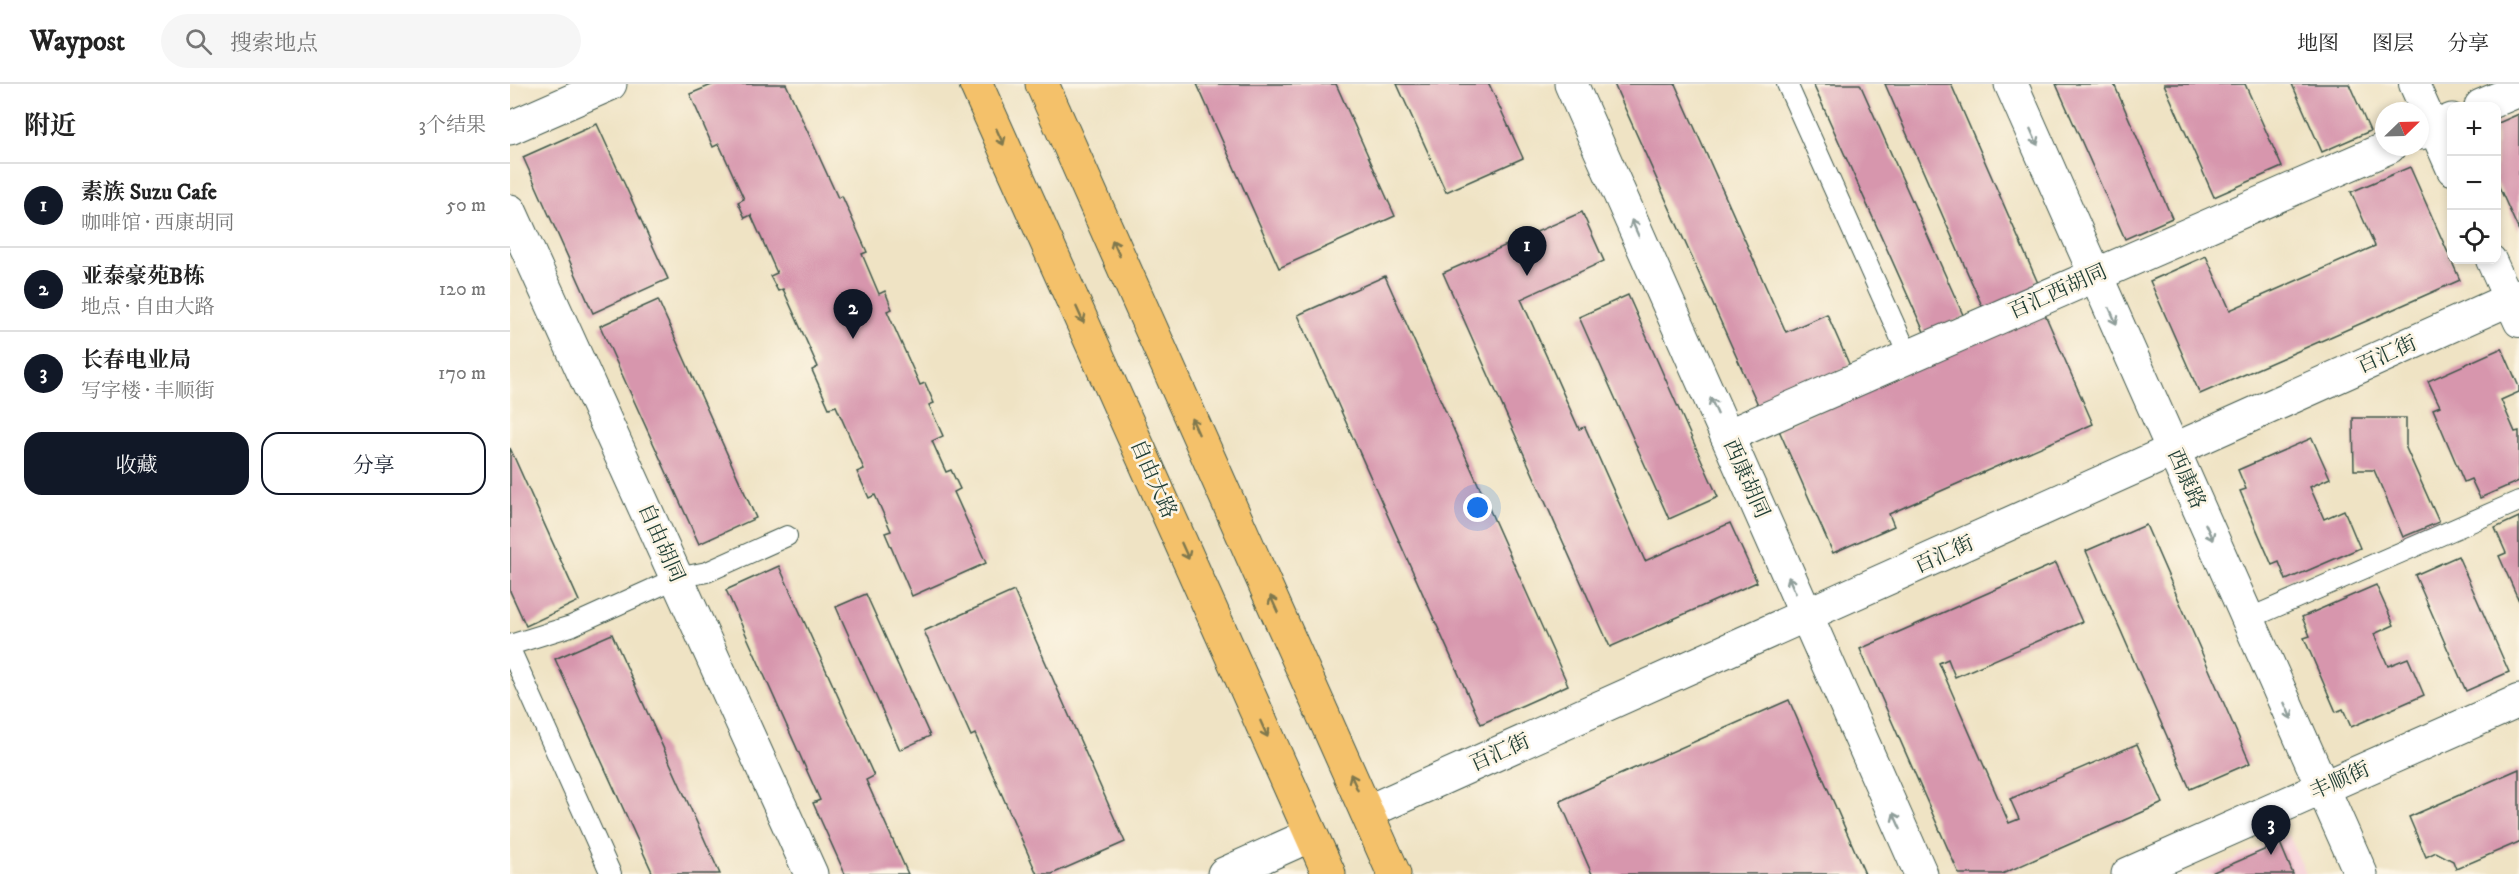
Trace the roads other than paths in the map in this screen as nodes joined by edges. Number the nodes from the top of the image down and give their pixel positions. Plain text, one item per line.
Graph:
1 (976, 84) edge
2 (1042, 84) edge
3 (1571, 84) edge
4 (1788, 84) edge
5 (2010, 84) edge
6 (2414, 84) edge
7 (596, 87) edge
8 (2519, 90) edge
9 (2490, 102) edge
10 (2435, 127) edge
11 (510, 128) edge
12 (2375, 153) edge
13 (2447, 159) edge
14 (510, 211) edge
15 (2493, 264) edge
16 (2096, 276) junction
17 (2516, 306) edge
18 (1909, 357) junction
19 (1727, 436) junction
20 (2174, 452) junction
21 (2519, 501) edge
22 (787, 537) dead end
23 (677, 578) junction
24 (1806, 616) junction
25 (2248, 619) junction
26 (510, 647) edge
27 (2519, 701) edge
28 (2323, 789) junction
29 (1367, 812) junction
30 (1311, 835) junction
31 (611, 874) edge
32 (811, 874) edge
33 (1224, 874) edge
34 (1329, 874) edge
35 (1394, 874) edge
36 (1921, 874) edge
37 (2128, 874) edge
38 (2361, 874) edge

1 -> 30 main road, 自由大路
29 -> 2 main road
19 -> 3 street, 西康胡同
4 - 18 lane
5 -> 16 street, 西康路
6 - 10 street
7 - 11 street
8 - 9 street
10 - 13 street
12 - 16 street, 百汇西胡同
14 - 23 street, 自由胡同
15 - 17 street
16 - 18 street, 百汇西胡同
16 -> 20 street, 西康路
17 - 20 street, 百汇街
18 - 19 street, 百汇西胡同
24 -> 19 street, 西康胡同
20 - 24 street, 百汇街
20 -> 25 street, 西康路
21 - 25 lane
22 - 23 lane
23 - 26 lane
23 - 32 street, 自由胡同
24 - 29 street, 百汇街
36 -> 24 street, 西康胡同
25 -> 28 street, 西康路
26 - 31 lane
27 - 28 street, 丰顺街
28 - 37 street, 丰顺街
28 - 38 street, 西康路
29 - 35 main road
30 - 33 street
30 - 34 main road, 自由大路

